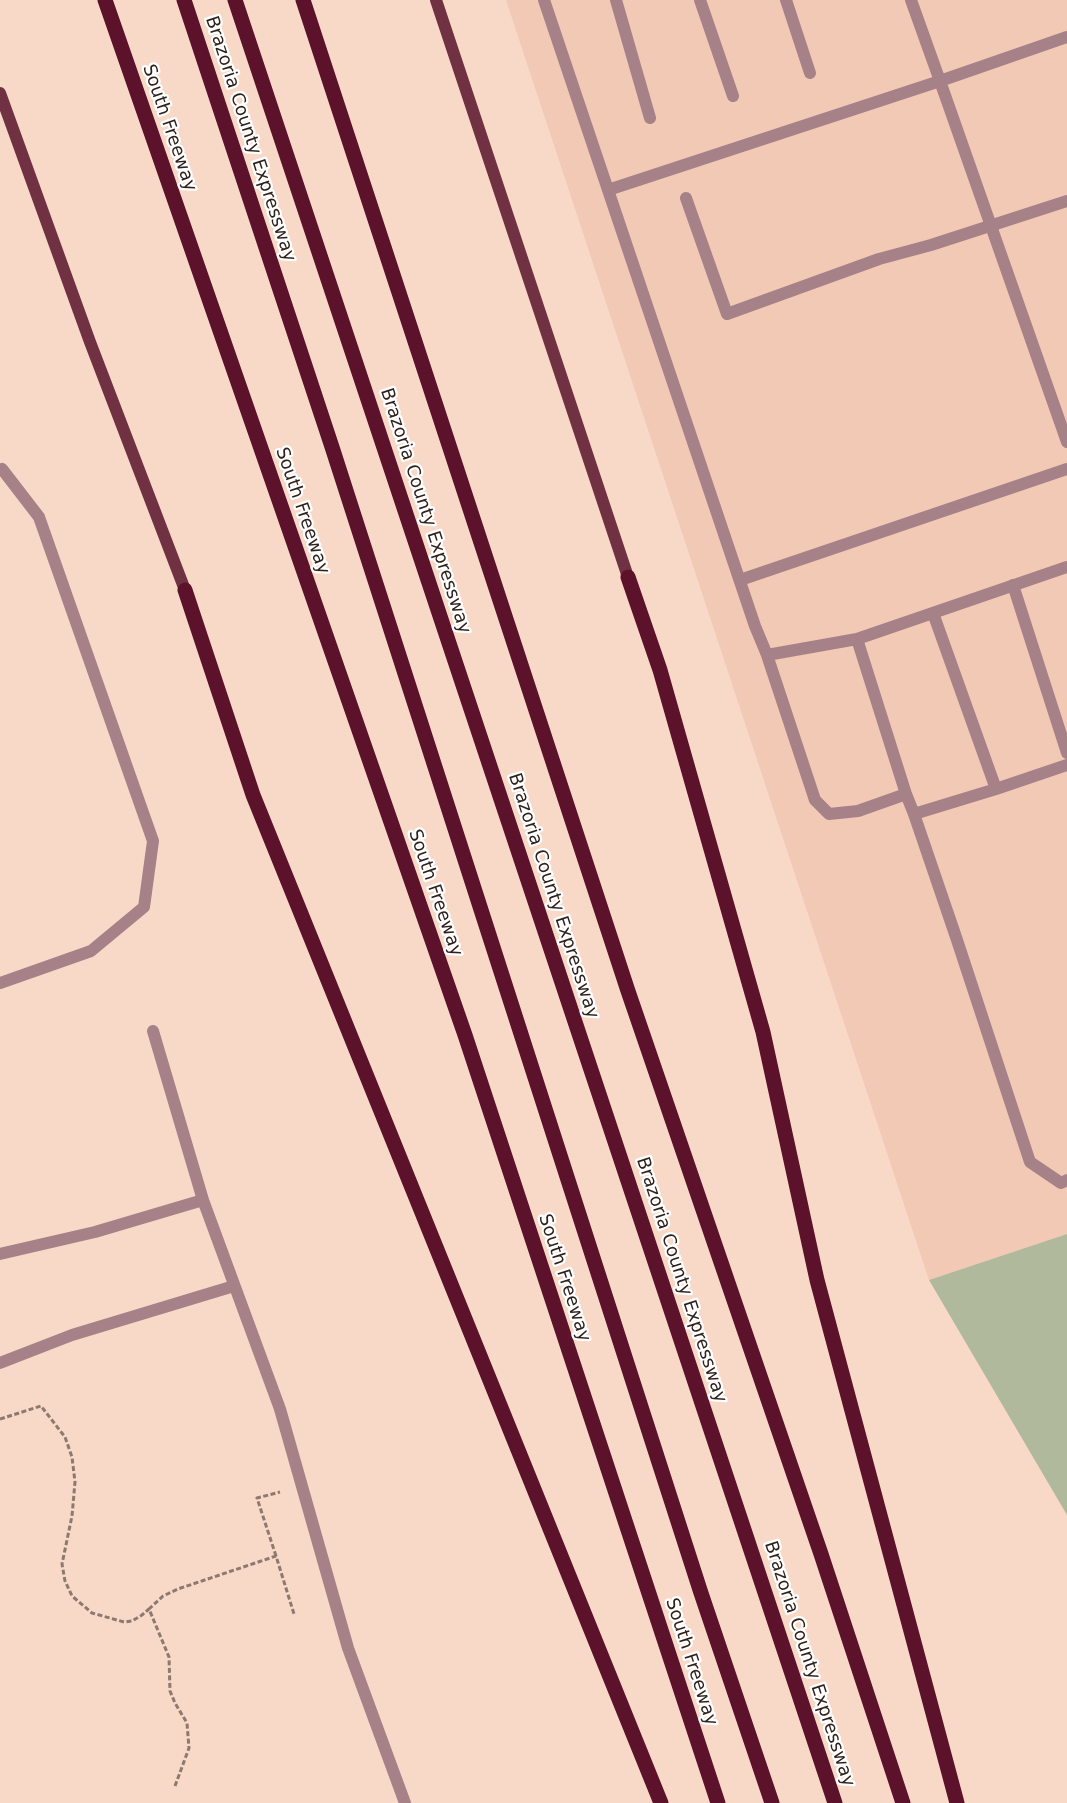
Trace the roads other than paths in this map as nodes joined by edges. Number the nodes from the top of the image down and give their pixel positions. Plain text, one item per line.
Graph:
1 (105, 0) edge
2 (184, 0) edge
3 (235, 0) edge
4 (303, 0) edge
5 (436, 0) edge
6 (544, 0) edge
7 (616, 0) edge
8 (700, 0) edge
9 (786, 0) edge
10 (911, 0) edge
11 (1067, 37) edge
12 (810, 73) dead end
13 (940, 81) junction
14 (0, 93) edge
15 (733, 96) dead end
16 (650, 118) dead end
17 (608, 190) junction
18 (686, 198) dead end
19 (1067, 201) edge
20 (992, 225) junction
21 (1067, 442) edge
22 (1067, 469) edge
23 (0, 470) edge
24 (1067, 567) edge
25 (628, 577) joint
26 (740, 580) junction
27 (1013, 585) junction
28 (185, 590) joint
29 (933, 613) junction
30 (857, 639) junction
31 (767, 654) junction
32 (1067, 753) edge
33 (1067, 765) edge
34 (996, 789) junction
35 (906, 794) junction
36 (914, 814) junction
37 (0, 983) edge
38 (153, 1032) dead end
39 (1067, 1180) edge
40 (203, 1200) junction
41 (0, 1254) edge
42 (234, 1286) junction
43 (0, 1363) edge
44 (405, 1803) edge
45 (661, 1803) edge
46 (718, 1803) edge
47 (772, 1803) edge
48 (835, 1803) edge
49 (903, 1803) edge
50 (957, 1803) edge

1 - 46 highway, South Freeway
2 - 47 highway, Brazoria County Expressway
3 - 48 highway, Brazoria County Expressway
4 - 49 highway
5 - 25 main road
6 - 17 lane
7 - 16 lane
8 - 15 lane
9 - 12 lane
10 - 13 lane
11 - 13 lane
13 - 17 lane
13 - 20 lane
14 - 28 main road
17 - 26 lane
18 - 20 lane
19 - 20 lane
20 - 21 lane
22 - 26 lane
23 - 37 lane
24 - 27 lane
25 - 50 highway
26 - 31 lane
27 - 29 lane
27 - 32 lane
28 - 45 highway
29 - 30 lane
29 - 34 lane
30 - 31 lane
30 - 35 lane
31 - 35 lane
33 - 34 lane
34 - 36 lane
35 - 36 lane
36 - 39 lane
38 - 40 lane
40 - 41 lane
40 - 42 lane
42 - 43 lane
42 - 44 lane

